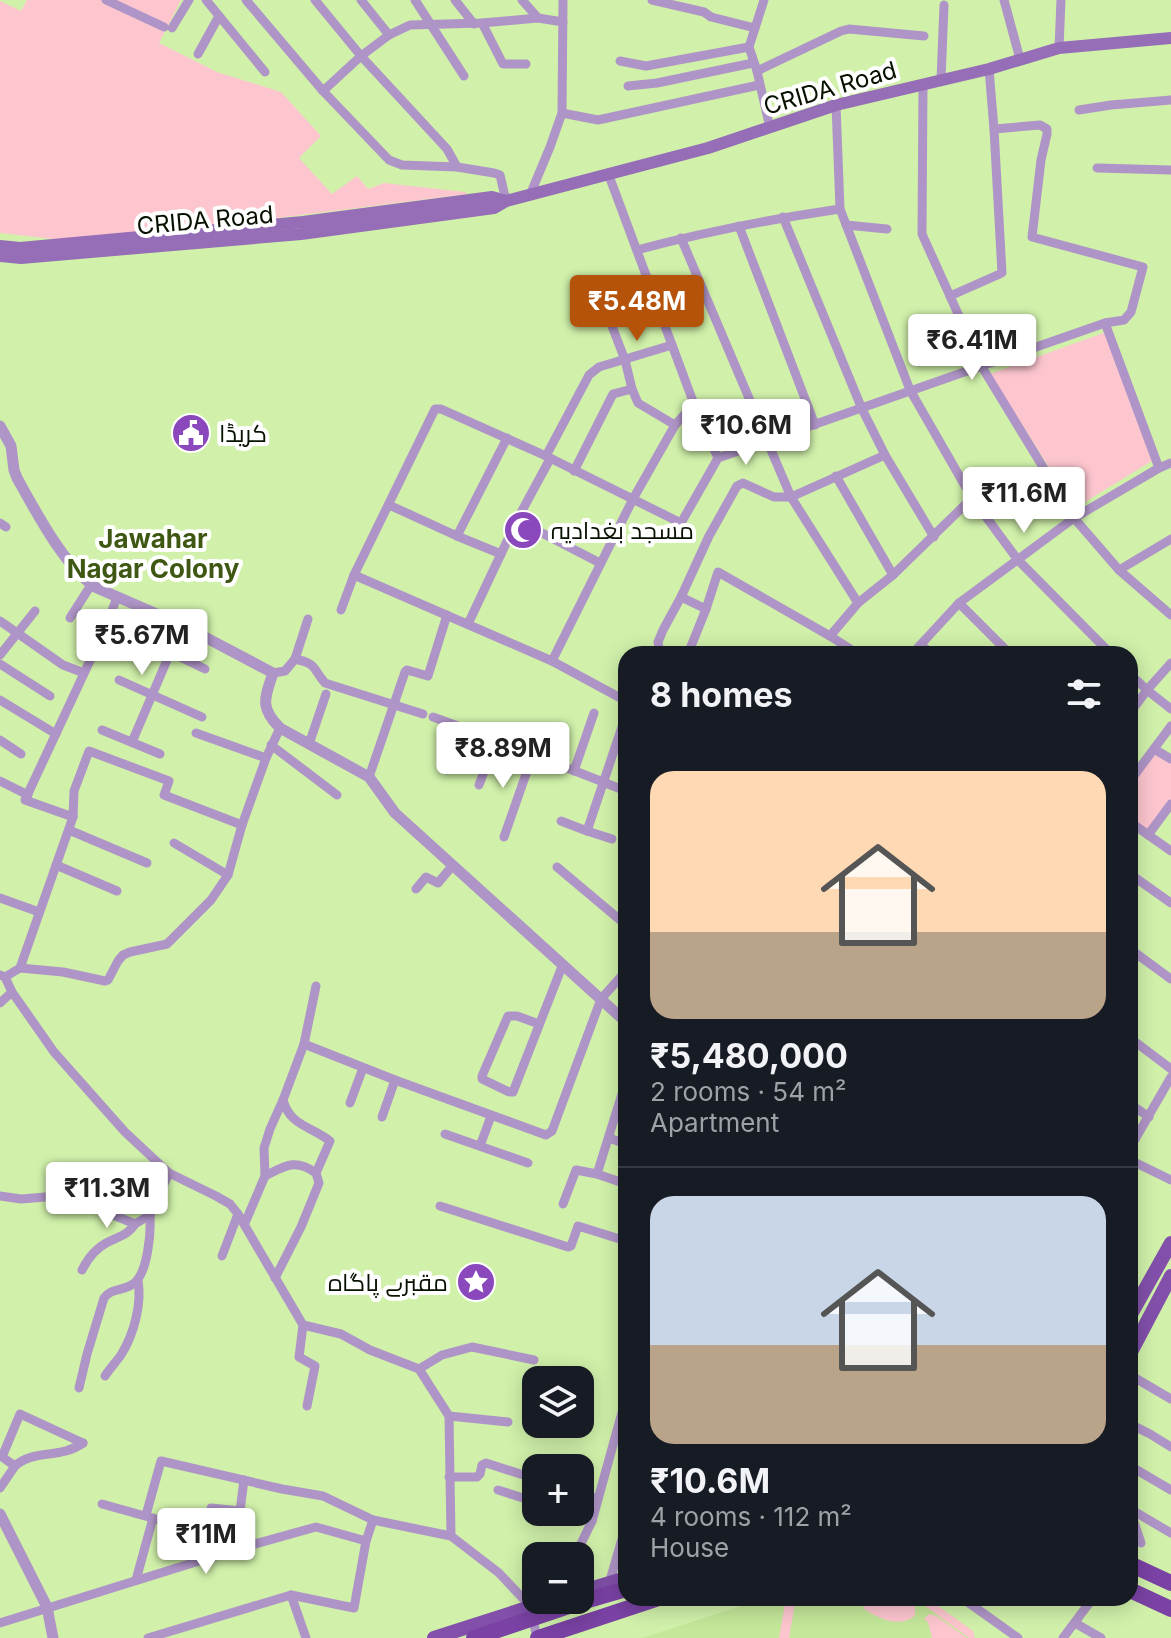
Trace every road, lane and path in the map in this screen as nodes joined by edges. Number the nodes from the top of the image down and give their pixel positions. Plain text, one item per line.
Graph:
1 (106, 0) edge
2 (189, 0) edge
3 (206, 0) edge
4 (246, 0) edge
5 (315, 0) edge
6 (361, 0) edge
7 (415, 0) edge
8 (455, 0) edge
9 (522, 0) edge
10 (563, 0) edge
11 (652, 0) edge
12 (764, 0) edge
13 (1004, 0) edge
14 (1061, 0) edge
15 (944, 5) dead end
16 (219, 16) junction
17 (538, 18) junction
18 (563, 22) junction
19 (429, 24) junction
20 (478, 24) junction
21 (755, 28) junction
22 (389, 35) junction
23 (924, 36) dead end
24 (1171, 38) edge
25 (749, 47) junction
26 (1059, 48) junction
27 (198, 54) dead end
28 (361, 56) junction
29 (1020, 59) junction
30 (620, 61) dead end
31 (526, 64) dead end
32 (755, 67) junction
33 (989, 69) junction
34 (265, 72) dead end
35 (464, 76) dead end
36 (941, 80) junction
37 (923, 84) junction
38 (759, 85) junction
39 (628, 86) dead end
40 (323, 91) junction
41 (1171, 100) edge
42 (836, 105) junction
43 (1079, 110) dead end
44 (562, 113) junction
45 (770, 128) junction
46 (994, 129) junction
47 (457, 167) junction
48 (1097, 168) dead end
49 (1171, 170) edge
50 (608, 173) junction
51 (530, 195) junction
52 (506, 201) junction
53 (840, 209) junction
54 (783, 217) junction
55 (846, 225) junction
56 (739, 226) junction
57 (887, 229) dead end
58 (681, 238) junction
59 (0, 246) edge
60 (637, 250) junction
61 (0, 256) edge
62 (950, 296) junction
63 (605, 308) dead end
64 (1105, 323) junction
65 (672, 345) junction
66 (625, 360) junction
67 (982, 367) junction
68 (632, 389) junction
69 (910, 390) junction
70 (694, 404) junction
71 (862, 409) junction
72 (675, 425) junction
73 (815, 425) junction
74 (0, 426) edge
75 (507, 438) junction
76 (766, 442) junction
77 (885, 455) junction
78 (548, 457) junction
79 (718, 458) junction
80 (6, 461) edge
81 (1171, 463) edge
82 (1159, 468) junction
83 (574, 471) junction
84 (836, 476) junction
85 (791, 497) junction
86 (972, 498) junction
87 (633, 499) junction
88 (389, 505) junction
89 (1074, 518) junction
90 (517, 520) junction
91 (457, 536) junction
92 (934, 537) junction
93 (1171, 539) edge
94 (501, 554) junction
95 (1018, 560) junction
96 (600, 563) junction
97 (1119, 570) junction
98 (354, 575) junction
99 (893, 575) junction
100 (91, 585) junction
101 (117, 597) junction
102 (681, 597) junction
103 (858, 603) junction
104 (959, 603) junction
105 (706, 609) junction
106 (341, 610) dead end
107 (35, 611) dead end
108 (447, 615) junction
109 (1171, 615) edge
110 (70, 618) dead end
111 (308, 619) dead end
112 (0, 621) edge
113 (108, 622) junction
114 (468, 624) junction
115 (182, 625) junction
116 (17, 634) junction
117 (830, 636) junction
118 (921, 645) edge
119 (659, 646) edge
120 (691, 646) edge
121 (846, 646) edge
122 (1002, 646) edge
123 (1103, 646) edge
124 (171, 652) junction
125 (0, 655) edge
126 (295, 659) junction
127 (552, 661) junction
128 (1171, 663) edge
129 (0, 664) edge
130 (205, 669) dead end
131 (84, 673) junction
132 (273, 673) junction
133 (119, 680) dead end
134 (1138, 682) edge
135 (1147, 690) junction
136 (326, 694) dead end
137 (152, 695) junction
138 (50, 696) dead end
139 (618, 697) edge
140 (0, 700) edge
141 (1138, 702) edge
142 (394, 705) junction
143 (1171, 709) edge
144 (594, 713) dead end
145 (202, 717) dead end
146 (1171, 726) edge
147 (280, 728) junction
148 (102, 730) dead end
149 (196, 733) dead end
150 (56, 734) junction
151 (0, 740) edge
152 (496, 740) junction
153 (618, 740) edge
154 (132, 742) junction
155 (309, 744) junction
156 (271, 745) junction
157 (1154, 749) junction
158 (21, 754) dead end
159 (160, 754) dead end
160 (533, 754) junction
161 (266, 758) junction
162 (1171, 759) edge
163 (1138, 770) edge
164 (574, 771) junction
165 (369, 777) junction
166 (0, 781) edge
167 (605, 783) junction
168 (479, 785) dead end
169 (618, 788) edge
170 (28, 795) junction
171 (337, 795) dead end
172 (1171, 804) edge
173 (73, 817) junction
174 (561, 821) dead end
175 (242, 825) junction
176 (1138, 828) edge
177 (69, 830) junction
178 (587, 831) junction
179 (1148, 835) junction
180 (504, 837) dead end
181 (612, 839) dead end
182 (174, 843) dead end
183 (1171, 851) edge
184 (147, 863) dead end
185 (56, 865) junction
186 (453, 865) junction
187 (557, 867) dead end
188 (228, 875) junction
189 (1138, 880) edge
190 (416, 889) dead end
191 (117, 891) dead end
192 (0, 898) edge
193 (1171, 903) edge
194 (39, 912) junction
195 (618, 918) edge
196 (1138, 955) edge
197 (563, 964) junction
198 (20, 968) junction
199 (3, 976) edge
200 (1171, 979) edge
201 (618, 980) edge
202 (316, 986) dead end
203 (12, 992) junction
204 (601, 999) junction
205 (0, 1003) edge
206 (618, 1015) edge
207 (539, 1024) junction
208 (304, 1044) junction
209 (1138, 1044) edge
210 (363, 1068) junction
211 (1171, 1069) edge
212 (1171, 1077) edge
213 (395, 1080) junction
214 (283, 1100) junction
215 (350, 1103) dead end
216 (618, 1108) edge
217 (1138, 1109) edge
218 (491, 1116) junction
219 (382, 1117) dead end
220 (1149, 1117) junction
221 (445, 1134) dead end
222 (1138, 1135) edge
223 (609, 1138) junction
224 (618, 1141) edge
225 (480, 1146) junction
226 (528, 1163) dead end
227 (1138, 1164) edge
228 (169, 1173) junction
229 (316, 1173) junction
230 (597, 1174) junction
231 (265, 1176) junction
232 (1171, 1180) edge
233 (618, 1181) edge
234 (0, 1196) edge
235 (563, 1204) dead end
236 (440, 1206) dead end
237 (238, 1214) junction
238 (150, 1215) junction
239 (245, 1223) junction
240 (135, 1224) junction
241 (618, 1238) edge
242 (1171, 1243) edge
243 (222, 1256) dead end
244 (82, 1270) dead end
245 (275, 1278) junction
246 (138, 1280) junction
247 (1169, 1284) edge
248 (1138, 1302) edge
249 (303, 1325) junction
250 (1138, 1340) edge
251 (534, 1360) dead end
252 (419, 1369) junction
253 (105, 1376) dead end
254 (1138, 1379) edge
255 (79, 1388) dead end
256 (1170, 1396) edge
257 (307, 1406) dead end
258 (449, 1416) junction
259 (508, 1422) dead end
260 (618, 1427) edge
261 (1138, 1428) edge
262 (1171, 1447) edge
263 (15, 1466) junction
264 (1138, 1471) edge
265 (522, 1475) edge
266 (449, 1477) junction
267 (244, 1480) junction
268 (0, 1488) edge
269 (498, 1490) dead end
270 (1171, 1490) edge
271 (522, 1498) edge
272 (594, 1498) edge
273 (598, 1499) junction
274 (102, 1504) dead end
275 (211, 1508) dead end
276 (240, 1511) junction
277 (0, 1514) edge
278 (594, 1514) edge
279 (1138, 1514) edge
280 (154, 1518) junction
281 (373, 1520) junction
282 (1171, 1533) edge
283 (1138, 1534) edge
284 (451, 1536) junction
285 (366, 1541) junction
286 (1141, 1543) dead end
287 (244, 1547) junction
288 (618, 1553) edge
289 (1138, 1560) edge
290 (1138, 1568) edge
291 (1171, 1574) edge
292 (136, 1580) junction
293 (618, 1581) edge
294 (1171, 1583) edge
295 (609, 1584) junction
296 (594, 1588) edge
297 (618, 1592) edge
298 (1138, 1594) edge
299 (291, 1595) junction
300 (522, 1597) edge
301 (635, 1606) edge
302 (973, 1606) edge
303 (1087, 1606) edge
304 (47, 1607) junction
305 (522, 1609) edge
306 (1171, 1609) edge
307 (532, 1614) edge
308 (0, 1623) edge
309 (1075, 1623) junction
310 (53, 1638) edge
311 (148, 1638) edge
312 (306, 1638) edge
313 (434, 1638) edge
314 (474, 1638) edge
315 (538, 1638) edge
316 (1018, 1638) edge
317 (1063, 1638) edge
318 (1101, 1638) edge

1 - 2 street
3 - 16 street
4 - 40 street
5 - 28 street
6 - 22 street
7 - 19 street
8 - 20 street
9 - 17 street
10 - 18 street
11 - 21 street
12 - 21 street
13 - 29 street
14 - 26 street
15 - 36 street
16 - 27 street
16 - 34 street
17 - 18 street
17 - 20 street
18 - 44 street
19 - 20 street
19 - 22 street
19 - 35 street
20 - 31 street
21 - 25 street
22 - 28 street
23 - 32 street
24 - 26 main road, CRIDA Road
25 - 30 street
25 - 32 street
26 - 29 main road, CRIDA Road
28 - 40 street
28 - 47 street
29 - 33 main road, CRIDA Road
32 - 38 street
32 - 39 street
33 - 36 main road, CRIDA Road
33 - 46 street
36 - 37 main road, CRIDA Road
37 - 42 main road, CRIDA Road
37 - 62 street
38 - 44 street
38 - 45 street
40 - 47 street
41 - 43 street
42 - 45 main road, CRIDA Road
42 - 53 street
44 - 51 street
45 - 50 main road, CRIDA Road
46 - 62 street
46 - 64 street
47 - 52 street
48 - 49 street
50 - 51 main road, CRIDA Road
50 - 60 street
51 - 52 main road, CRIDA Road
52 - 59 main road, CRIDA Road
52 - 61 main road, CRIDA Road
53 - 54 street
53 - 55 street
54 - 56 street
54 - 71 street
55 - 57 street
55 - 69 street
56 - 58 street
56 - 73 street
58 - 60 street
58 - 76 street
60 - 65 street
62 - 67 street
63 - 66 street
64 - 67 street
64 - 82 street
65 - 66 street
65 - 70 street
66 - 68 street
66 - 78 street
67 - 69 street
67 - 89 street
68 - 72 street
68 - 83 street
69 - 71 street
69 - 86 street
70 - 72 street
70 - 79 street
71 - 73 street
71 - 77 street
72 - 87 street
73 - 76 street
74 - 80 street
75 - 78 street
75 - 88 street
75 - 91 street
76 - 79 street
76 - 85 street
77 - 84 street
77 - 92 street
78 - 83 street
78 - 90 street
79 - 87 street
80 - 100 street
81 - 82 street
82 - 89 street
83 - 87 street
84 - 85 street
84 - 99 street
85 - 102 street
85 - 103 street
86 - 92 street
86 - 95 street
87 - 96 street
88 - 91 street
88 - 98 street
89 - 95 street
89 - 97 street
90 - 94 street
90 - 96 street
91 - 94 street
92 - 99 street
93 - 97 street
94 - 114 street
95 - 104 street
95 - 123 street
96 - 127 street
97 - 109 street
98 - 106 street
98 - 108 street
99 - 103 street
100 - 101 street
100 - 110 street
101 - 113 street
101 - 115 street
102 - 105 street
102 - 119 street
103 - 117 street
104 - 118 street
104 - 122 street
105 - 117 street
105 - 120 street
107 - 116 street
108 - 114 street
108 - 142 street
111 - 126 street
112 - 116 street
113 - 124 street
113 - 131 street
114 - 127 street
115 - 124 street
115 - 132 street
116 - 125 street
116 - 131 street
117 - 121 street
124 - 130 street
124 - 137 street
126 - 132 street
126 - 142 street
127 - 139 street
128 - 135 street
129 - 138 street
131 - 150 street
132 - 147 street
133 - 137 street
134 - 135 street
135 - 141 street
135 - 143 street
136 - 155 street
137 - 145 street
137 - 154 street
140 - 150 street
142 - 152 street
142 - 165 street
144 - 164 street
146 - 157 street
147 - 155 street
147 - 156 street
148 - 154 street
149 - 161 street
150 - 170 street
151 - 158 street
152 - 160 street
152 - 168 street
153 - 167 street
154 - 159 street
155 - 165 street
156 - 161 street
156 - 171 street
157 - 162 street
157 - 163 street
160 - 164 street
160 - 180 street
161 - 175 street
164 - 167 street
165 - 186 street
166 - 170 street
167 - 169 street
167 - 178 street
170 - 173 street
172 - 179 street
173 - 175 street
173 - 177 street
174 - 178 street
175 - 188 street
176 - 179 street
177 - 184 street
177 - 185 street
178 - 181 street
179 - 183 street
182 - 188 street
185 - 191 street
185 - 194 street
186 - 190 street
186 - 197 street
187 - 195 street
188 - 198 street
189 - 193 street
192 - 194 street
194 - 198 street
196 - 200 street
197 - 204 street
197 - 207 street
198 - 199 street
199 - 203 street
201 - 204 street
202 - 208 street
203 - 205 street
203 - 228 street
204 - 206 street
204 - 218 street
207 - 207 street
208 - 210 street
208 - 214 street
209 - 211 street
210 - 213 street
210 - 215 street
212 - 220 street
213 - 218 street
213 - 219 street
214 - 229 street
214 - 231 street
216 - 223 street
217 - 220 street
218 - 225 street
220 - 222 street
221 - 225 street
223 - 224 street
223 - 230 street
225 - 226 street
227 - 232 street
228 - 237 street
228 - 238 street
229 - 231 street
229 - 245 street
230 - 233 street
230 - 235 street
231 - 239 street
234 - 240 street
236 - 241 street
237 - 239 street
237 - 243 street
238 - 240 street
238 - 246 street
239 - 245 street
240 - 244 street
242 - 248 main road
245 - 249 street
246 - 253 street
246 - 255 street
247 - 250 main road
249 - 252 street
249 - 257 street
251 - 252 street
252 - 258 street
254 - 256 street
258 - 259 street
258 - 266 street
260 - 273 street
261 - 262 street
263 - 263 street
263 - 268 street
264 - 270 street
265 - 266 street
266 - 284 street
267 - 276 street
267 - 280 street
267 - 281 street
269 - 271 street
272 - 273 street
273 - 278 street
274 - 280 street
275 - 276 street
276 - 287 street
277 - 304 street
279 - 282 street
280 - 292 street
281 - 284 street
281 - 285 street
283 - 286 street
284 - 300 street
285 - 287 street
285 - 299 street
287 - 292 street
288 - 295 street
289 - 291 main road
290 - 294 highway
292 - 304 street
293 - 295 main road
295 - 296 main road
297 - 314 highway, bridge
298 - 306 highway
299 - 311 street
299 - 312 street
301 - 315 highway
302 - 316 street
303 - 309 street
304 - 308 street
304 - 310 street
305 - 313 main road
307 - 315 street
309 - 317 street
309 - 318 street

